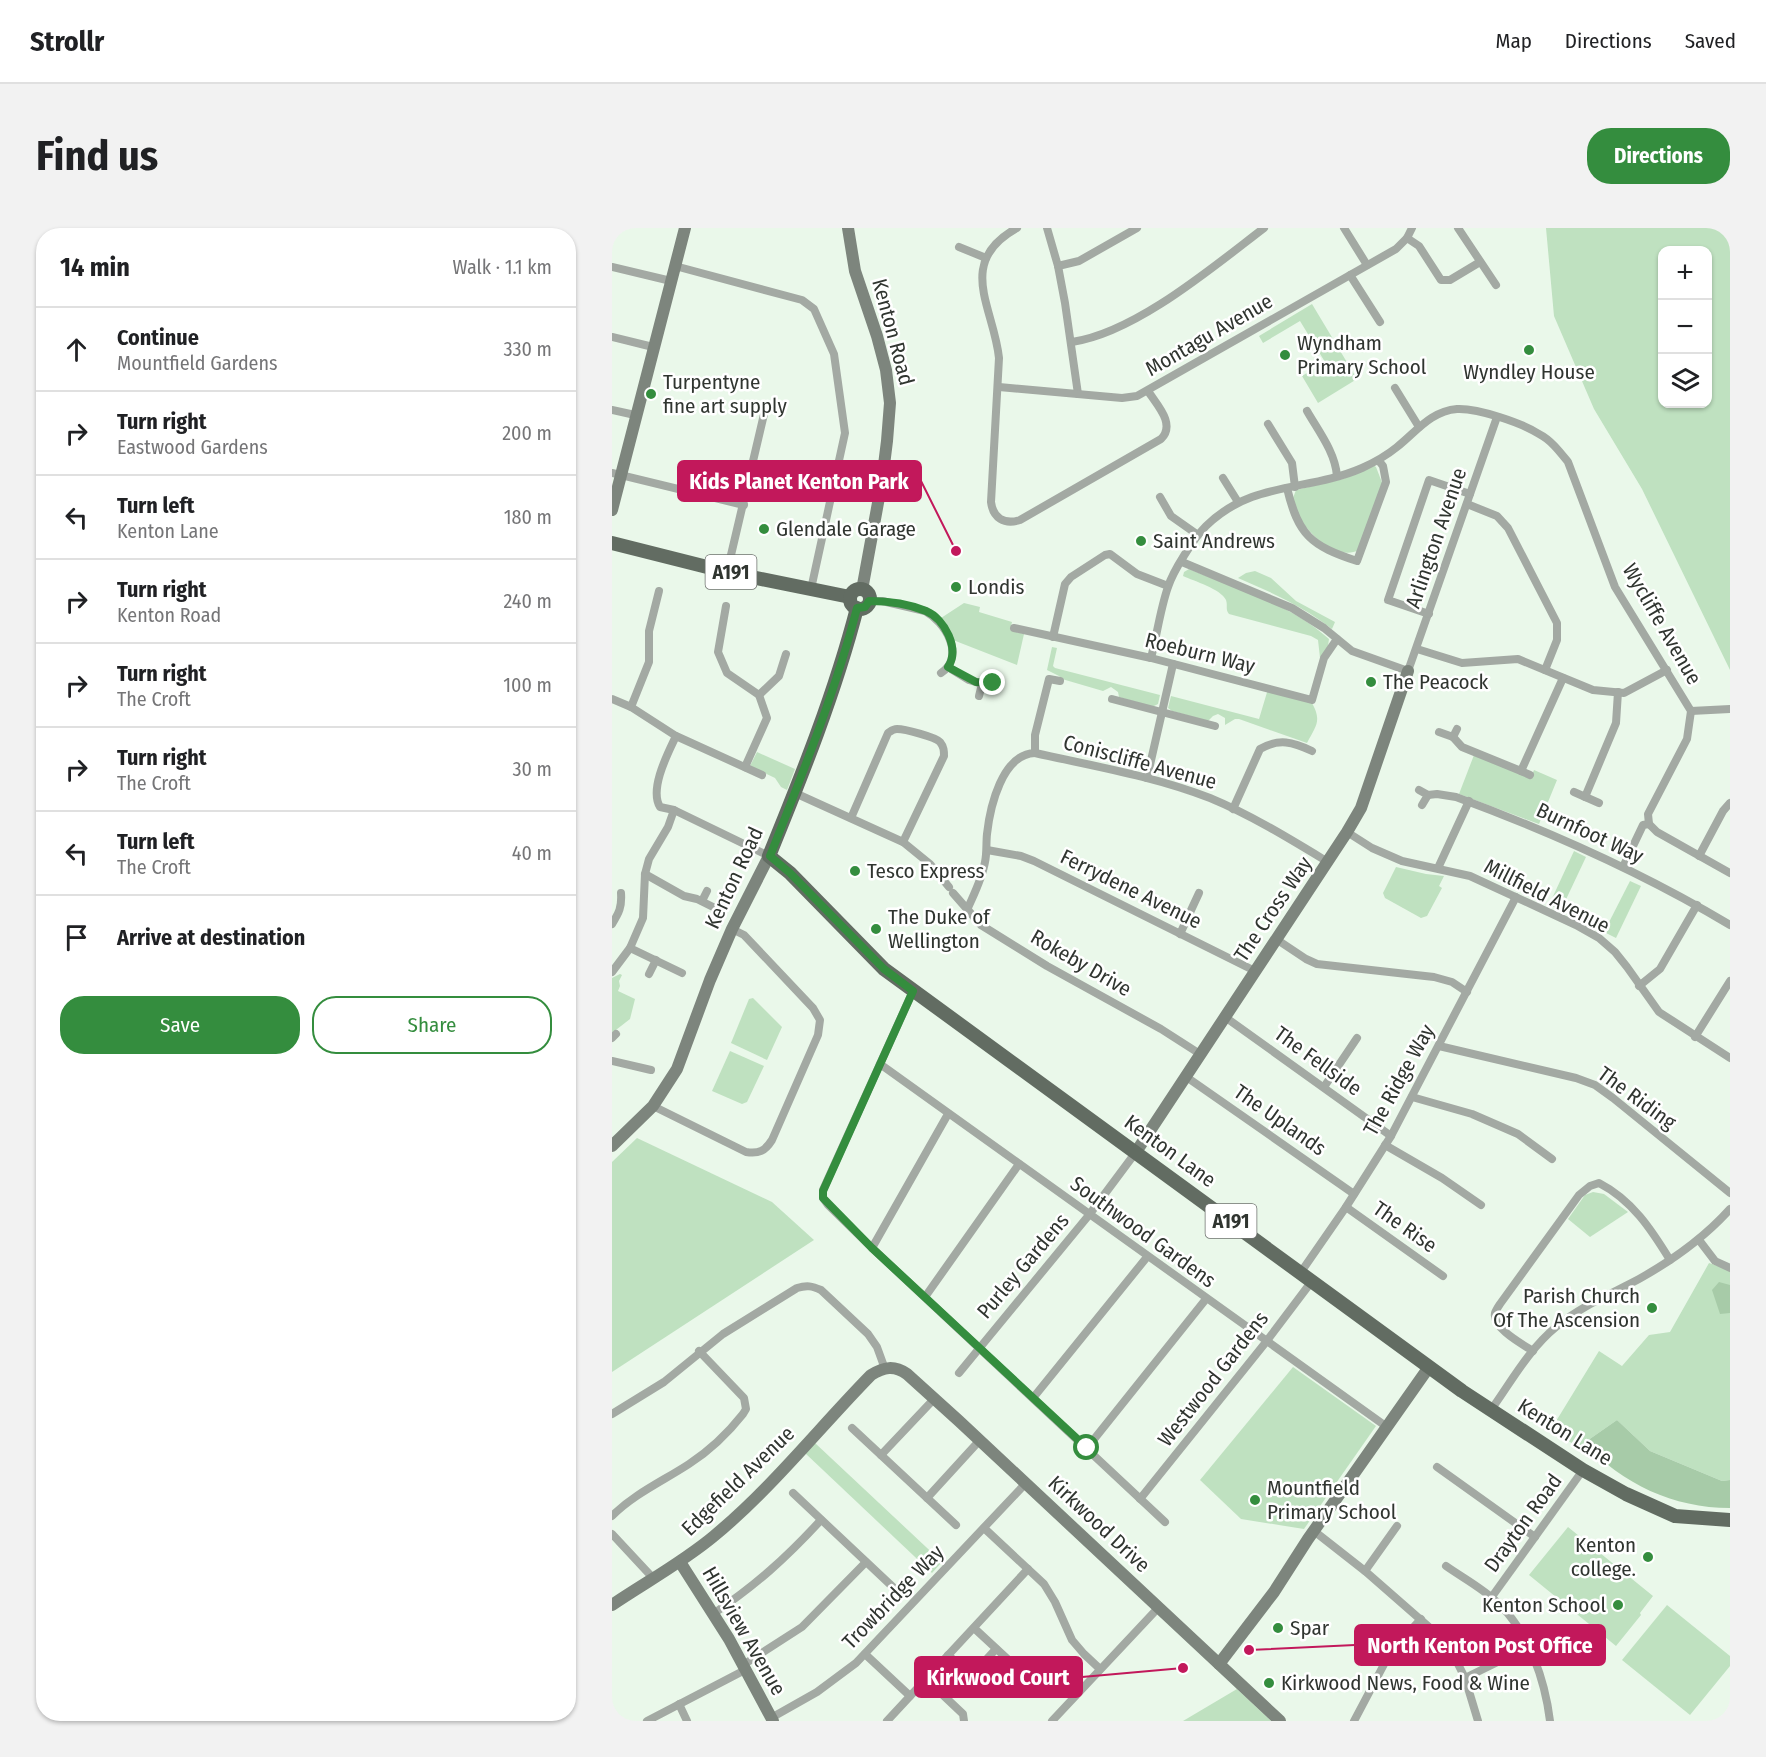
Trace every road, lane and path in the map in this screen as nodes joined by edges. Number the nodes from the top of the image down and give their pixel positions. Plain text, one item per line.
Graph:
1 (685, 228) edge
2 (848, 228) edge
3 (1017, 228) edge
4 (1047, 228) edge
5 (1137, 228) edge
6 (1264, 228) edge
7 (1344, 228) edge
8 (1412, 228) edge
9 (1458, 228) edge
10 (1407, 238) junction
11 (959, 248) dead end
12 (986, 258) junction
13 (1480, 262) junction
14 (1367, 265) junction
15 (675, 266) junction
16 (1058, 266) junction
17 (612, 267) edge
18 (1350, 275) junction
19 (1495, 280) dead end
20 (671, 281) junction
21 (1380, 322) dead end
22 (612, 337) edge
23 (1072, 342) junction
24 (653, 347) junction
25 (999, 387) junction
26 (1395, 387) dead end
27 (1148, 391) junction
28 (1078, 394) junction
29 (612, 410) edge
30 (765, 411) dead end
31 (1307, 411) dead end
32 (635, 415) junction
33 (1497, 417) junction
34 (1268, 424) dead end
35 (1419, 427) junction
36 (1379, 460) junction
37 (616, 474) edge
38 (1337, 476) junction
39 (1223, 478) dead end
40 (1291, 487) junction
41 (1470, 494) junction
42 (1160, 497) dead end
43 (1238, 502) junction
44 (1467, 504) junction
45 (744, 505) junction
46 (612, 510) edge
47 (1198, 536) junction
48 (612, 543) edge
49 (1182, 562) junction
50 (727, 572) junction
51 (1168, 586) junction
52 (811, 589) junction
53 (658, 591) dead end
54 (860, 599) junction
55 (726, 606) dead end
56 (1429, 615) junction
57 (1014, 628) dead end
58 (1053, 637) junction
59 (1337, 639) junction
60 (1417, 650) junction
61 (786, 654) dead end
62 (1151, 658) junction
63 (1173, 664) junction
64 (1545, 670) junction
65 (1667, 670) junction
66 (1408, 671) junction
67 (1563, 678) junction
68 (1060, 681) dead end
69 (982, 684) junction
70 (998, 685) dead end
71 (1618, 692) junction
72 (759, 695) junction
73 (979, 696) dead end
74 (612, 699) edge
75 (1112, 699) dead end
76 (631, 707) junction
77 (1730, 709) edge
78 (1691, 711) junction
79 (1162, 713) junction
80 (1215, 726) dead end
81 (1439, 732) dead end
82 (676, 736) junction
83 (1312, 751) dead end
84 (1035, 753) junction
85 (745, 767) junction
86 (762, 775) dead end
87 (1147, 778) junction
88 (1419, 790) dead end
89 (1574, 792) dead end
90 (795, 793) junction
91 (1428, 795) junction
92 (1585, 797) junction
93 (1469, 801) junction
94 (1599, 803) dead end
95 (1730, 803) edge
96 (1422, 805) dead end
97 (1233, 809) junction
98 (674, 810) junction
99 (851, 818) junction
100 (1648, 824) junction
101 (1347, 832) junction
102 (903, 842) junction
103 (987, 850) junction
104 (770, 856) junction
105 (1699, 856) junction
106 (1328, 862) junction
107 (1623, 867) junction
108 (1438, 868) junction
109 (1730, 873) edge
110 (645, 874) junction
111 (707, 891) dead end
112 (1199, 893) dead end
113 (621, 894) dead end
114 (1516, 897) junction
115 (702, 902) junction
116 (1697, 905) junction
117 (717, 909) dead end
118 (967, 910) junction
119 (612, 924) edge
120 (1730, 925) edge
121 (732, 929) junction
122 (1180, 933) junction
123 (1276, 939) junction
124 (630, 948) junction
125 (656, 960) junction
126 (1255, 971) junction
127 (612, 972) edge
128 (682, 973) dead end
129 (649, 974) dead end
130 (1639, 986) junction
131 (1728, 987) edge
132 (913, 991) junction
133 (1467, 992) junction
134 (1225, 1017) junction
135 (1695, 1037) junction
136 (1357, 1038) dead end
137 (1439, 1046) junction
138 (1200, 1054) junction
139 (1730, 1058) edge
140 (612, 1061) edge
141 (880, 1064) junction
142 (651, 1070) dead end
143 (1185, 1076) junction
144 (1324, 1087) junction
145 (1412, 1097) junction
146 (653, 1106) junction
147 (948, 1114) junction
148 (1391, 1136) junction
149 (1385, 1145) junction
150 (612, 1146) edge
151 (1136, 1152) junction
152 (1552, 1159) dead end
153 (1018, 1164) junction
154 (1730, 1192) edge
155 (1354, 1194) junction
156 (1481, 1205) dead end
157 (1346, 1207) junction
158 (1730, 1209) edge
159 (1089, 1215) junction
160 (1699, 1240) junction
161 (872, 1248) junction
162 (1147, 1257) junction
163 (1670, 1260) junction
164 (1730, 1268) edge
165 (1301, 1272) junction
166 (1443, 1276) dead end
167 (1312, 1281) junction
168 (925, 1297) junction
169 (1206, 1299) junction
170 (1266, 1342) junction
171 (979, 1347) junction
172 (699, 1351) junction
173 (1533, 1351) junction
174 (1429, 1367) junction
175 (882, 1369) junction
176 (959, 1373) dead end
177 (1033, 1398) junction
178 (934, 1399) junction
179 (1491, 1410) junction
180 (612, 1414) edge
181 (1387, 1427) junction
182 (852, 1428) dead end
183 (980, 1440) junction
184 (1087, 1448) junction
185 (881, 1455) junction
186 (1437, 1467) dead end
187 (1583, 1470) junction
188 (1026, 1483) junction
189 (793, 1493) dead end
190 (927, 1498) junction
191 (1140, 1499) junction
192 (612, 1516) edge
193 (821, 1520) junction
194 (1730, 1520) edge
195 (1165, 1522) dead end
196 (956, 1526) dead end
197 (1397, 1526) dead end
198 (984, 1527) junction
199 (1314, 1531) junction
200 (612, 1534) edge
201 (1535, 1537) junction
202 (680, 1562) junction
203 (867, 1562) junction
204 (1446, 1566) dead end
205 (1029, 1569) junction
206 (1365, 1571) junction
207 (653, 1578) junction
208 (895, 1589) dead end
209 (1491, 1598) junction
210 (612, 1605) edge
211 (1159, 1607) junction
212 (713, 1614) junction
213 (1421, 1619) junction
214 (974, 1628) junction
215 (1528, 1647) junction
216 (996, 1649) junction
217 (865, 1654) junction
218 (948, 1655) junction
219 (1219, 1664) junction
220 (744, 1668) junction
221 (1100, 1669) junction
222 (1465, 1678) junction
223 (926, 1679) junction
224 (1029, 1679) dead end
225 (910, 1696) junction
226 (679, 1704) junction
227 (772, 1720) edge
228 (647, 1721) edge
229 (687, 1721) edge
230 (887, 1721) edge
231 (964, 1721) edge
232 (1052, 1721) edge
233 (1280, 1721) edge
234 (1354, 1721) edge
235 (1479, 1721) edge
236 (1550, 1721) edge

1 - 15 street
2 - 54 street, Kenton Road
3 - 12 street
4 - 16 street
5 - 16 street
6 - 23 street
7 - 14 street
8 - 10 street, Montagu Avenue
9 - 13 street
10 - 13 street
10 - 14 street, Montagu Avenue
11 - 12 street
12 - 25 street
13 - 19 street
14 - 18 street, Montagu Avenue
15 - 20 street
15 - 52 street
16 - 23 street
17 - 20 street
18 - 21 street
18 - 27 street, Montagu Avenue
20 - 24 street
22 - 24 street
23 - 28 street
24 - 32 street
25 - 27 street
25 - 28 street, Montagu Avenue
26 - 35 street
27 - 28 street, Montagu Avenue
29 - 32 street
30 - 45 street
31 - 38 street
32 - 37 street
33 - 35 street, Wycliffe Avenue
33 - 41 street, Arlington Avenue
33 - 65 street, Wycliffe Avenue
34 - 40 street
35 - 36 street, Wycliffe Avenue
36 - 38 street, Wycliffe Avenue
36 - 40 street
37 - 45 street
37 - 46 street
38 - 40 street, Wycliffe Avenue
39 - 43 street
40 - 43 street, Wycliffe Avenue
41 - 44 street, Arlington Avenue
41 - 56 street
42 - 47 street
43 - 47 street, Wycliffe Avenue
44 - 56 street, Arlington Avenue
44 - 64 street
45 - 50 street
47 - 49 street, Wycliffe Avenue
48 - 50 main road, A191
49 - 51 street, Wycliffe Avenue
49 - 59 street
50 - 52 main road, A191
51 - 58 street
51 - 62 street, Wycliffe Avenue
52 - 54 main road, A191
53 - 76 street
54 - 69 street
54 - 90 main road, Kenton Road
55 - 72 street
56 - 60 street, Arlington Avenue
57 - 58 street, Roeburn Way
58 - 62 street, Roeburn Way
59 - 63 street, Roeburn Way
59 - 66 street
60 - 64 street
60 - 66 street, Arlington Avenue
61 - 72 street
62 - 63 street, Roeburn Way
63 - 79 street
64 - 67 street
65 - 71 street
65 - 78 street, Wycliffe Avenue
66 - 101 street, The Cross Way
67 - 71 street
67 - 81 street
68 - 84 street
69 - 70 street
69 - 73 street
71 - 92 street
72 - 85 street
74 - 76 street
75 - 79 street
76 - 82 street
77 - 78 street
78 - 100 street, Wycliffe Avenue
79 - 80 street
79 - 87 street
82 - 85 street
82 - 98 street
83 - 97 street
84 - 87 street, Coniscliffe Avenue
84 - 103 street
85 - 86 street
87 - 97 street, Coniscliffe Avenue
88 - 91 street, Burnfoot Way
89 - 92 street
90 - 99 street, Rokeby Drive
90 - 104 main road, Kenton Road
91 - 93 street, Burnfoot Way
91 - 96 street
92 - 94 street
93 - 107 street, Burnfoot Way
93 - 108 street
95 - 105 street
97 - 106 street, Coniscliffe Avenue
98 - 104 street
98 - 110 street
99 - 102 street, Rokeby Drive
99 - 102 street
100 - 105 street
100 - 107 street
101 - 106 street, The Cross Way
101 - 108 street, Millfield Avenue
102 - 118 street, Rokeby Drive
103 - 118 street
103 - 122 street, Ferrydene Avenue
104 - 121 street, Kenton Road
104 - 132 main road, Kenton Lane / A191
105 - 109 street
106 - 123 street, The Cross Way
107 - 116 street, Burnfoot Way
108 - 114 street, Millfield Avenue
110 - 115 street
110 - 124 street
111 - 115 street
112 - 122 street
113 - 119 street
114 - 130 street, Millfield Avenue
114 - 133 street, The Ridge Way
115 - 117 street
116 - 120 street, Burnfoot Way
116 - 130 street
118 - 138 street, Rokeby Drive
121 - 146 street, Kenton Road
121 - 146 street
122 - 126 street, Ferrydene Avenue
123 - 126 street, The Cross Way
123 - 133 street
124 - 125 street
124 - 127 street
125 - 128 street
125 - 129 street
126 - 134 street, The Cross Way
130 - 135 street, Millfield Avenue
131 - 135 street
132 - 141 street
132 - 151 main road, Kenton Lane / A191
133 - 137 street, The Ridge Way
134 - 138 street, The Cross Way
134 - 144 street, The Fellside
135 - 139 street, Millfield Avenue
136 - 144 street
137 - 145 street, The Ridge Way
137 - 154 street, The Riding
138 - 143 street, The Cross Way
140 - 142 street
141 - 147 street, Southwood Gardens
141 - 161 street
143 - 151 street, The Cross Way
143 - 155 street, The Uplands
144 - 148 street, The Fellside
145 - 148 street, The Ridge Way
145 - 152 street
146 - 150 street, Kenton Road
147 - 153 street, Southwood Gardens
147 - 161 street
148 - 149 street, The Ridge Way
149 - 155 street, The Ridge Way
149 - 156 street
151 - 159 street, Purley Gardens
151 - 165 main road, Kenton Lane / A191
153 - 159 street, Southwood Gardens
153 - 168 street
155 - 157 street, The Ridge Way
157 - 165 street, The Ridge Way
157 - 166 street, The Rise
158 - 160 street
159 - 162 street, Southwood Gardens
159 - 171 street, Purley Gardens
160 - 163 street
160 - 164 street
161 - 168 street
162 - 169 street, Southwood Gardens
162 - 177 street
163 - 173 street
163 - 173 street
165 - 167 main road, Kenton Lane / A191
167 - 170 street, Westwood Gardens
167 - 174 main road, Kenton Lane / A191
168 - 171 street
169 - 170 street, Southwood Gardens
169 - 184 street
170 - 181 street, Southwood Gardens
170 - 191 street, Westwood Gardens
171 - 176 street, Purley Gardens
171 - 177 street
172 - 175 street
172 - 180 street
172 - 192 street
173 - 179 street
174 - 179 main road, Kenton Lane / A191
174 - 181 street
175 - 178 street, Kirkwood Drive
175 - 202 street, Edgefield Avenue
177 - 184 street
178 - 183 street, Kirkwood Drive
178 - 185 street
179 - 187 main road, Kenton Lane / A191
181 - 199 street
182 - 185 street
183 - 188 street, Kirkwood Drive
183 - 190 street
184 - 191 street
185 - 190 street
186 - 201 street
187 - 194 main road, Kenton Lane / A191
187 - 201 street, Drayton Road
188 - 198 street, Trowbridge Way
188 - 211 street, Kirkwood Drive
189 - 193 street
190 - 196 street
191 - 195 street
193 - 203 street
193 - 212 street
197 - 206 street
198 - 205 street
198 - 217 street, Trowbridge Way
199 - 206 street
199 - 219 street
200 - 207 street
201 - 209 street, Drayton Road
202 - 207 street, Edgefield Avenue
202 - 212 street, Hillsview Avenue
203 - 208 street
203 - 220 street
204 - 209 street
205 - 214 street
205 - 221 street
206 - 213 street
207 - 210 street, Edgefield Avenue
209 - 215 street
211 - 219 street, Kirkwood Drive
211 - 221 street
212 - 220 street, Hillsview Avenue
213 - 222 street
213 - 234 street
214 - 216 street
214 - 218 street
215 - 222 street
215 - 236 street
216 - 218 street
216 - 224 street
217 - 225 street
217 - 227 street, Trowbridge Way
218 - 223 street
219 - 233 street, Kirkwood Drive
220 - 226 street
220 - 227 street, Hillsview Avenue
221 - 232 street
222 - 235 street
223 - 225 street
223 - 231 street
225 - 230 street
226 - 228 street
226 - 229 street

